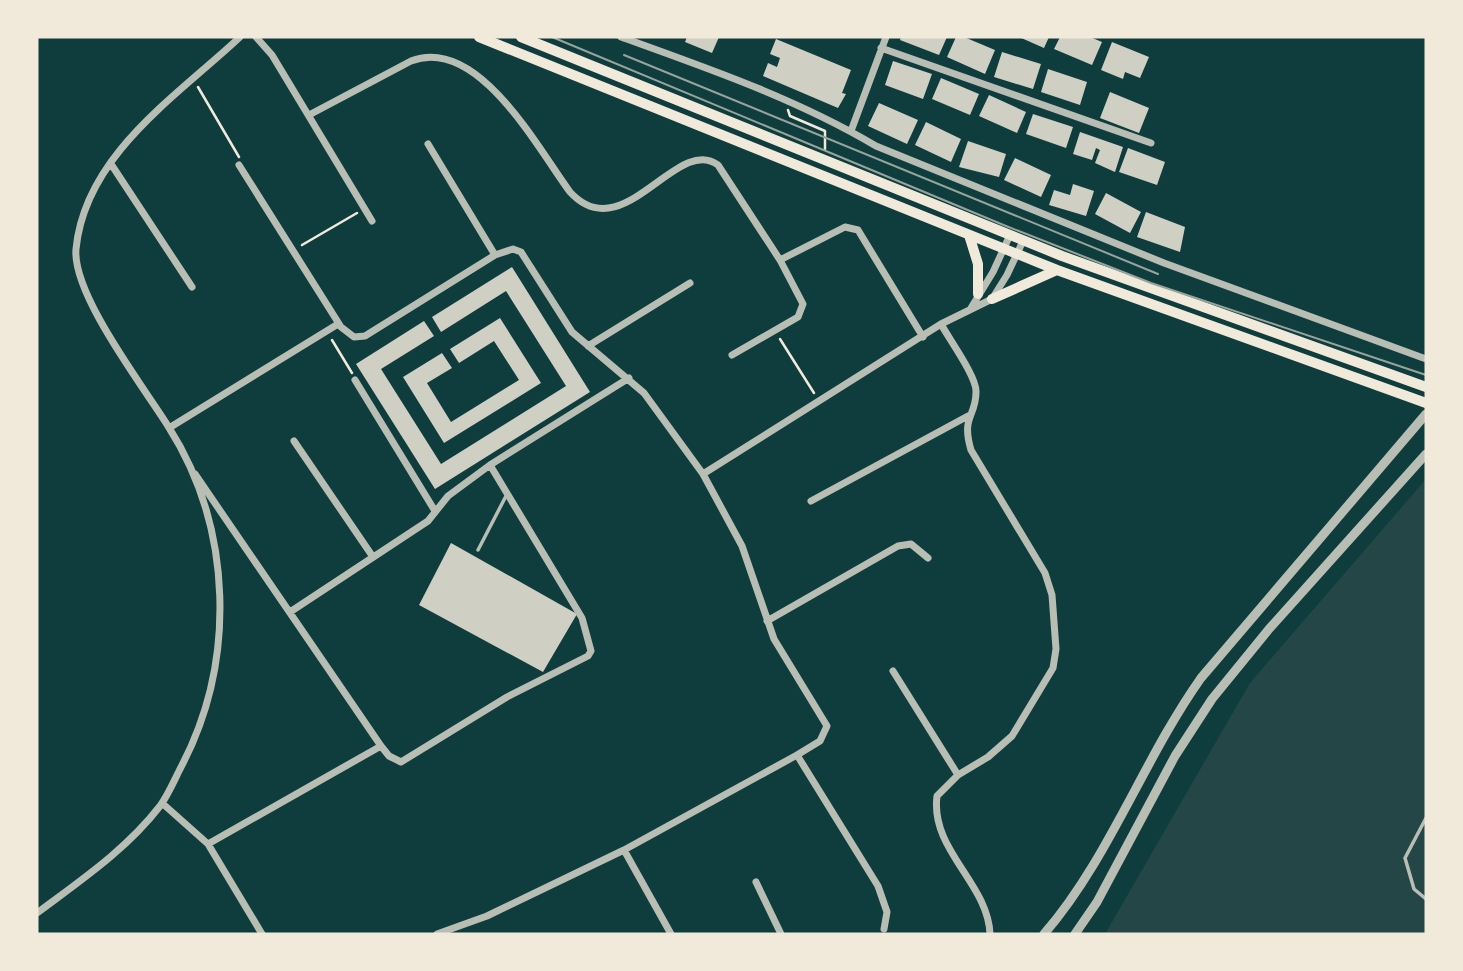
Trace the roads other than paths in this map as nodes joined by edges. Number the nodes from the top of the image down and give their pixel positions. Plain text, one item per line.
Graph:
1 (240, 37) edge
2 (256, 37) edge
3 (479, 37) edge
4 (521, 37) edge
5 (621, 37) edge
6 (886, 37) edge
7 (881, 48) junction
8 (309, 115) junction
9 (851, 131) junction
10 (1151, 143) dead end
11 (428, 144) dead end
12 (111, 163) junction
13 (239, 165) road end
14 (372, 221) dead end
15 (969, 235) junction
16 (1010, 235) junction
17 (1023, 241) junction
18 (1003, 249) junction
19 (495, 255) junction
20 (1017, 255) junction
21 (780, 260) junction
22 (1057, 270) junction
23 (690, 283) dead end
24 (192, 286) dead end
25 (978, 294) junction
26 (992, 299) junction
27 (970, 309) junction
28 (338, 324) junction
29 (941, 324) junction
30 (923, 337) junction
31 (588, 346) junction
32 (732, 355) dead end
33 (1426, 359) edge
34 (629, 378) junction
35 (355, 380) road end
36 (1426, 387) edge
37 (1426, 402) edge
38 (1426, 414) edge
39 (968, 416) junction
40 (169, 428) junction
41 (295, 441) dead end
42 (1426, 454) edge
43 (186, 462) junction
44 (490, 465) junction
45 (702, 474) junction
46 (507, 494) junction
47 (811, 501) dead end
48 (435, 511) junction
49 (478, 550) dead end
50 (373, 558) junction
51 (928, 558) dead end
52 (290, 612) junction
53 (767, 621) junction
54 (893, 671) dead end
55 (381, 746) junction
56 (797, 755) junction
57 (958, 775) junction
58 (162, 803) junction
59 (1426, 818) edge
60 (208, 844) junction
61 (624, 850) junction
62 (755, 882) dead end
63 (1426, 899) edge
64 (37, 913) edge
65 (454, 926) junction
66 (884, 929) dead end
67 (262, 934) edge
68 (437, 934) edge
69 (458, 934) edge
70 (671, 934) edge
71 (781, 934) edge
72 (990, 934) edge
73 (1044, 934) edge
74 (1075, 934) edge

1 - 12 street
2 - 8 street
3 - 15 main road
4 - 16 main road
5 - 9 street
6 - 7 street
7 - 9 street
7 - 10 street
8 - 14 street
8 - 21 street
9 - 33 street
11 - 19 street
12 - 24 street
12 - 40 street
13 - 28 street
15 - 18 main road
15 - 25 main road
16 - 17 main road
16 - 18 street
17 - 20 street
17 - 36 main road
18 - 20 main road
18 - 25 street
19 - 28 street
19 - 31 street
20 - 22 main road
20 - 26 street
21 - 30 street
21 - 32 street
22 - 26 main road
22 - 37 main road
23 - 31 street
25 - 27 street
26 - 27 street
27 - 29 street
28 - 40 street
29 - 30 street
29 - 39 street
30 - 45 street
31 - 34 street
34 - 44 street
34 - 45 street
35 - 48 street
38 - 73 street
39 - 47 street
39 - 57 street
40 - 43 street
41 - 50 street
42 - 74 street
43 - 52 street
43 - 58 street
44 - 46 street
44 - 48 street
45 - 53 street
46 - 49 lane
46 - 55 street
48 - 50 street
50 - 52 street
51 - 53 street
52 - 55 street
53 - 56 street
54 - 57 street
55 - 60 street
56 - 61 street
56 - 66 street
57 - 72 street
58 - 60 street
58 - 64 street
59 - 63 lane
60 - 67 street
61 - 65 street
61 - 70 street
62 - 71 street
65 - 68 street
65 - 69 street

